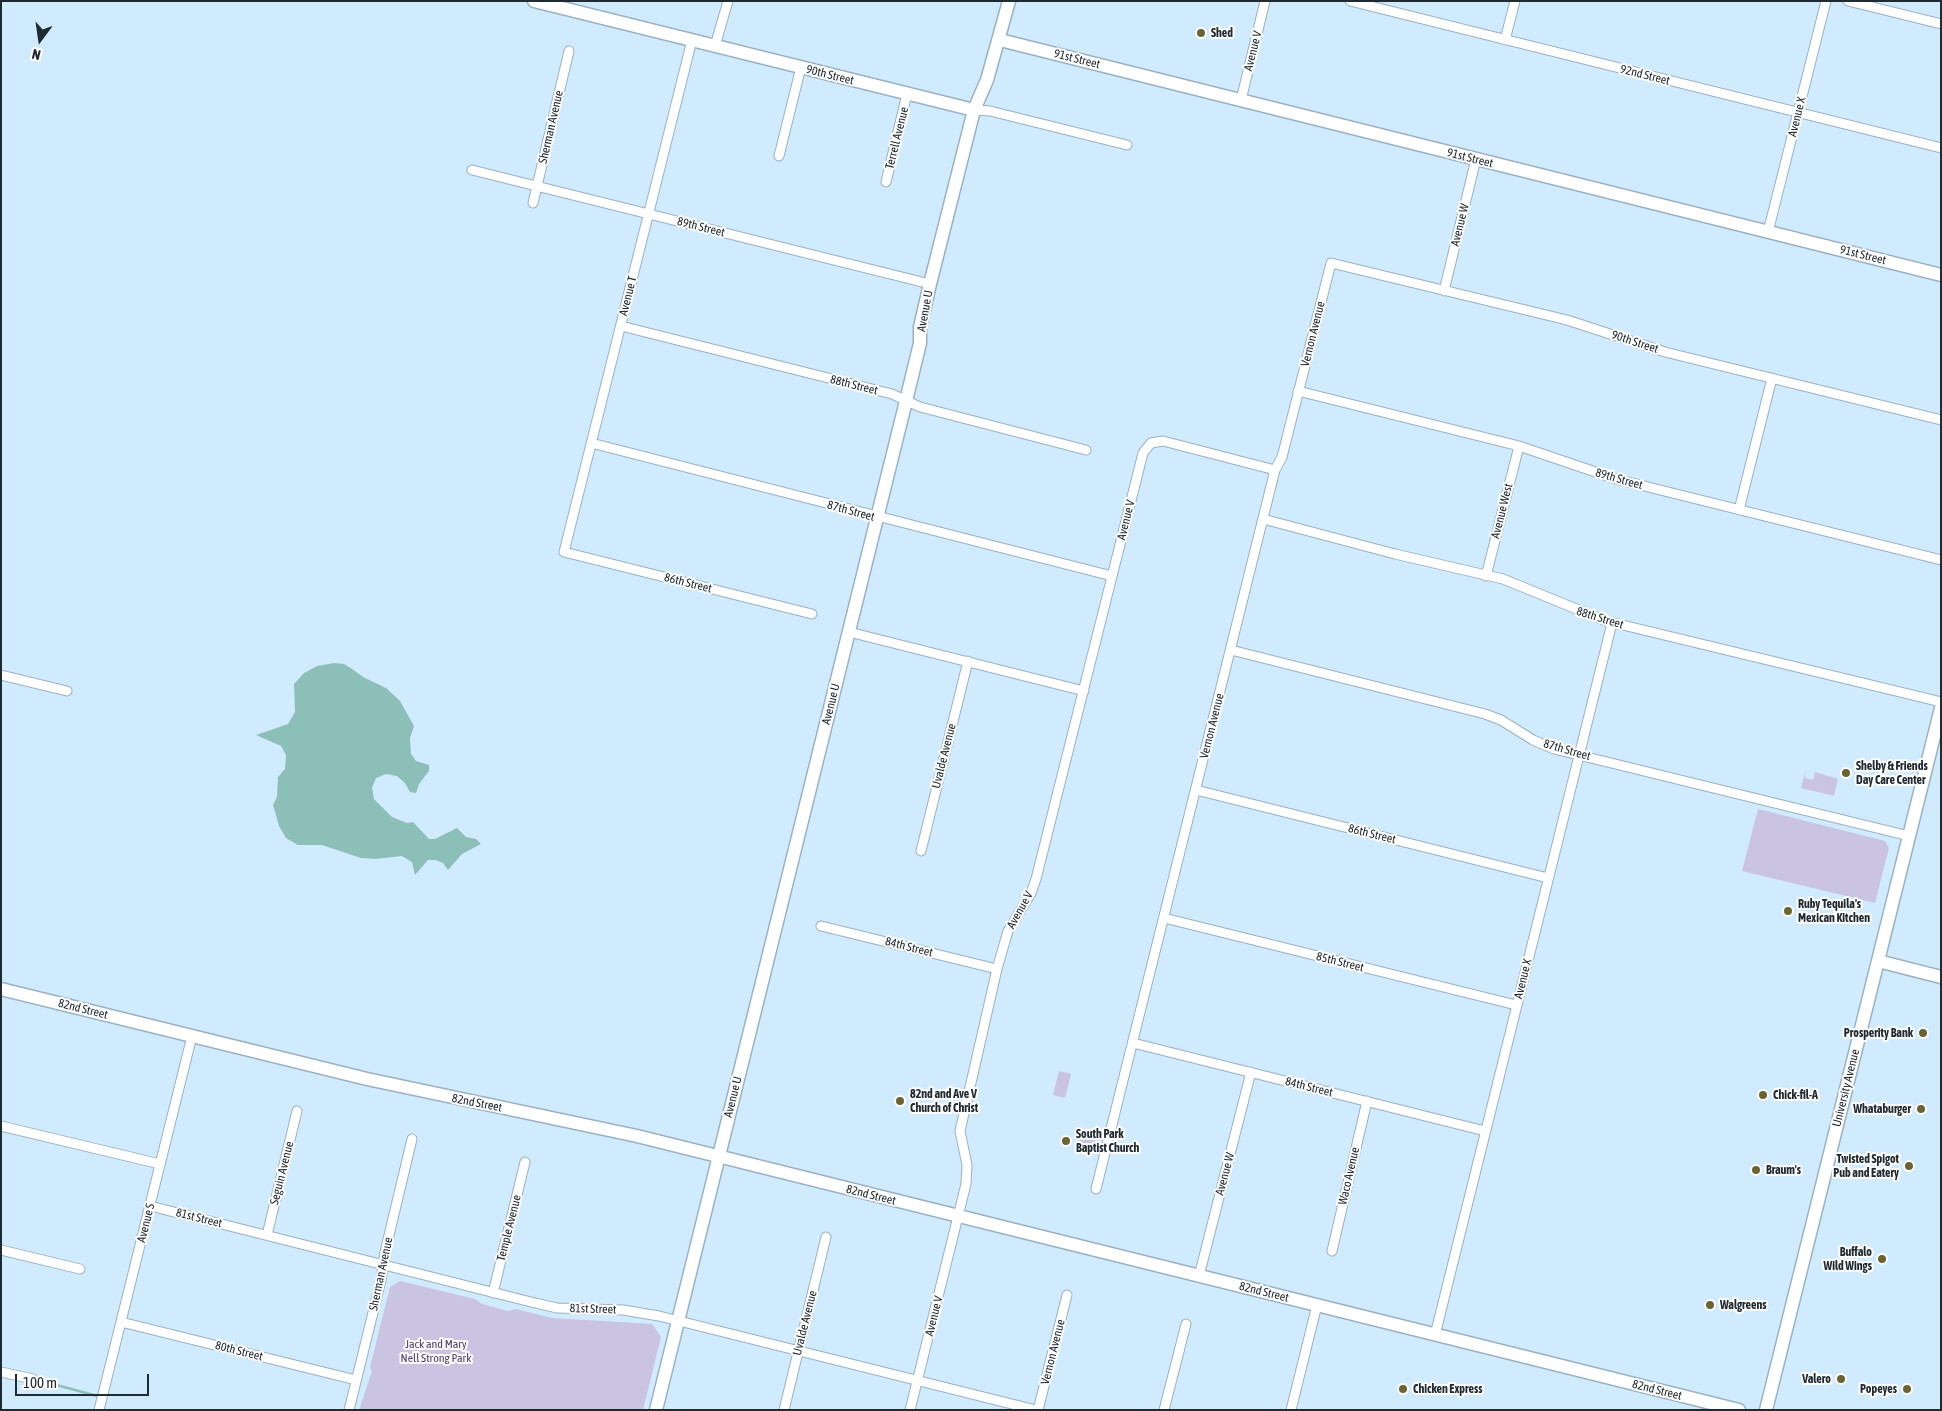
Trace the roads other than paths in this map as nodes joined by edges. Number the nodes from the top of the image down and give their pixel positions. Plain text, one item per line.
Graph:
1 (534, 1) edge
2 (728, 1) edge
3 (1009, 1) edge
4 (1265, 1) edge
5 (1350, 1) edge
6 (1514, 1) edge
7 (1826, 1) edge
8 (1848, 1) edge
9 (1941, 24) edge
10 (692, 40) junction
11 (1000, 40) junction
12 (1505, 40) junction
13 (715, 46) junction
14 (569, 50) dead end
15 (800, 67) junction
16 (907, 94) junction
17 (1241, 100) junction
18 (974, 110) junction
19 (1798, 114) junction
20 (1127, 145) dead end
21 (1941, 148) edge
22 (779, 156) dead end
23 (1476, 159) junction
24 (472, 170) dead end
25 (886, 182) dead end
26 (537, 186) junction
27 (533, 203) dead end
28 (649, 214) junction
29 (1768, 232) junction
30 (1330, 263) joint
31 (1941, 275) edge
32 (930, 284) junction
33 (1444, 291) junction
34 (621, 326) junction
35 (1772, 378) junction
36 (1298, 391) junction
37 (906, 401) junction
38 (1941, 420) edge
39 (592, 443) junction
40 (1518, 446) junction
41 (1086, 450) dead end
42 (1276, 470) junction
43 (1739, 510) junction
44 (877, 518) junction
45 (1263, 519) junction
46 (564, 552) joint
47 (1941, 560) edge
48 (1112, 576) junction
49 (1486, 576) junction
50 (812, 614) dead end
51 (1612, 623) junction
52 (849, 632) junction
53 (1230, 650) junction
54 (968, 662) junction
55 (1, 675) edge
56 (1084, 690) junction
57 (67, 692) dead end
58 (1941, 702) edge
59 (1941, 708) edge
60 (1579, 754) junction
61 (1196, 790) junction
62 (1909, 836) junction
63 (921, 851) dead end
64 (1548, 878) junction
65 (1164, 918) junction
66 (822, 926) dead end
67 (1878, 961) junction
68 (998, 969) junction
69 (1941, 977) edge
70 (1, 988) edge
71 (1516, 1005) junction
72 (192, 1036) junction
73 (1132, 1043) junction
74 (1251, 1072) junction
75 (1367, 1101) junction
76 (297, 1112) dead end
77 (1, 1126) edge
78 (1486, 1131) junction
79 (412, 1139) dead end
80 (718, 1157) junction
81 (525, 1162) dead end
82 (160, 1164) junction
83 (1096, 1190) dead end
84 (150, 1206) junction
85 (959, 1216) junction
86 (266, 1235) junction
87 (826, 1237) dead end
88 (1, 1250) edge
89 (1332, 1250) dead end
90 (383, 1266) junction
91 (80, 1269) dead end
92 (1199, 1276) junction
93 (493, 1293) junction
94 (1067, 1294) dead end
95 (1317, 1305) junction
96 (121, 1322) junction
97 (677, 1322) junction
98 (1186, 1324) dead end
99 (1436, 1335) junction
100 (798, 1351) junction
101 (1, 1372) edge
102 (33, 1379) dead end
103 (356, 1380) junction
104 (918, 1380) junction
105 (99, 1410) edge
106 (349, 1410) edge
107 (656, 1410) edge
108 (784, 1410) edge
109 (910, 1410) edge
110 (1037, 1410) edge
111 (1164, 1410) edge
112 (1291, 1410) edge
113 (1739, 1410) edge
114 (1766, 1410) edge

1 - 10 street, 90th Street
2 - 13 street
3 - 11 street, Avenue U
4 - 17 street, Avenue V
5 - 12 street, 92nd Street
6 - 12 street
7 - 19 street, Avenue X
8 - 9 street
10 - 13 street, 90th Street
10 - 28 street, Avenue T
11 - 17 street, 91st Street
11 - 18 street, Avenue U
12 - 19 street, 92nd Street
13 - 15 street, 90th Street
14 - 26 street, Sherman Avenue
15 - 16 street, 90th Street
15 - 22 street
16 - 18 street, 90th Street
16 - 25 street, Terrell Avenue
17 - 23 street, 91st Street
18 - 20 street, 90th Street
18 - 32 street, Avenue U
19 - 21 street, 92nd Street
19 - 29 street, Avenue X
23 - 29 street, 91st Street
23 - 33 street, Avenue W
24 - 26 street, 89th Street
26 - 27 street, Sherman Avenue
26 - 28 street, 89th Street
28 - 32 street, 89th Street
28 - 34 street, Avenue T
29 - 31 street, 91st Street
30 - 33 street, 90th Street
30 - 36 street, Vernon Avenue
32 - 37 street, Avenue U
33 - 35 street, 90th Street
34 - 37 street, 88th Street
34 - 39 street, Avenue T
35 - 38 street, 90th Street
35 - 43 street
36 - 40 street, 89th Street
36 - 42 street, Vernon Avenue
37 - 41 street, 88th Street
37 - 44 street, Avenue U
39 - 44 street, 87th Street
39 - 46 street, Avenue T
40 - 43 street, 89th Street
40 - 49 street, Avenue West
42 - 45 street, Vernon Avenue
42 - 48 street, Avenue V
43 - 47 street, 89th Street
44 - 48 street, 87th Street
44 - 52 street, Avenue U
45 - 49 street, 88th Street
45 - 53 street, Vernon Avenue
46 - 50 street, 86th Street
48 - 56 street, Avenue V
49 - 51 street, 88th Street
51 - 58 street, 88th Street
51 - 60 street, Avenue X
52 - 54 street
52 - 80 street, Avenue U
53 - 60 street, 87th Street
53 - 61 street, Vernon Avenue
54 - 56 street
54 - 63 street, Uvalde Avenue
55 - 57 street
56 - 68 street, Avenue V
59 - 62 street, University Avenue
60 - 62 street, 87th Street
60 - 64 street, Avenue X
61 - 64 street, 86th Street
61 - 65 street, Vernon Avenue
62 - 67 street, University Avenue
64 - 71 street, Avenue X
65 - 71 street, 85th Street
65 - 73 street, Vernon Avenue
66 - 68 street, 84th Street
67 - 69 street
67 - 114 street, University Avenue
68 - 85 street, Avenue V
70 - 72 street, 82nd Street
71 - 78 street, Avenue X
72 - 80 street, 82nd Street
72 - 82 street, Avenue S
73 - 74 street, 84th Street
73 - 83 street, Vernon Avenue
74 - 75 street, 84th Street
74 - 92 street, Avenue W
75 - 78 street, 84th Street
75 - 89 street, Waco Avenue
76 - 86 street, Seguin Avenue
77 - 82 street
78 - 99 street, Avenue X
79 - 90 street, Sherman Avenue
80 - 85 street, 82nd Street
80 - 97 street, Avenue U
81 - 93 street, Temple Avenue
82 - 84 street, Avenue S
84 - 86 street, 81st Street
84 - 96 street, Avenue S
85 - 92 street, 82nd Street
85 - 104 street, Avenue V
86 - 90 street, 81st Street
87 - 100 street, Uvalde Avenue
88 - 91 street
90 - 93 street, 81st Street
90 - 103 street, Sherman Avenue
92 - 95 street, 82nd Street
93 - 97 street, 81st Street
94 - 110 street, Vernon Avenue
95 - 99 street, 82nd Street
95 - 112 street
96 - 103 street, 80th Street
96 - 105 street, Avenue S
97 - 100 street, 81st Street
97 - 107 street, Avenue U
98 - 111 street
99 - 113 street, 82nd Street
100 - 104 street, 81st Street
100 - 108 street, Uvalde Avenue
101 - 102 street
103 - 106 street, Sherman Avenue
104 - 109 street, Avenue V
104 - 110 street, 81st Street

